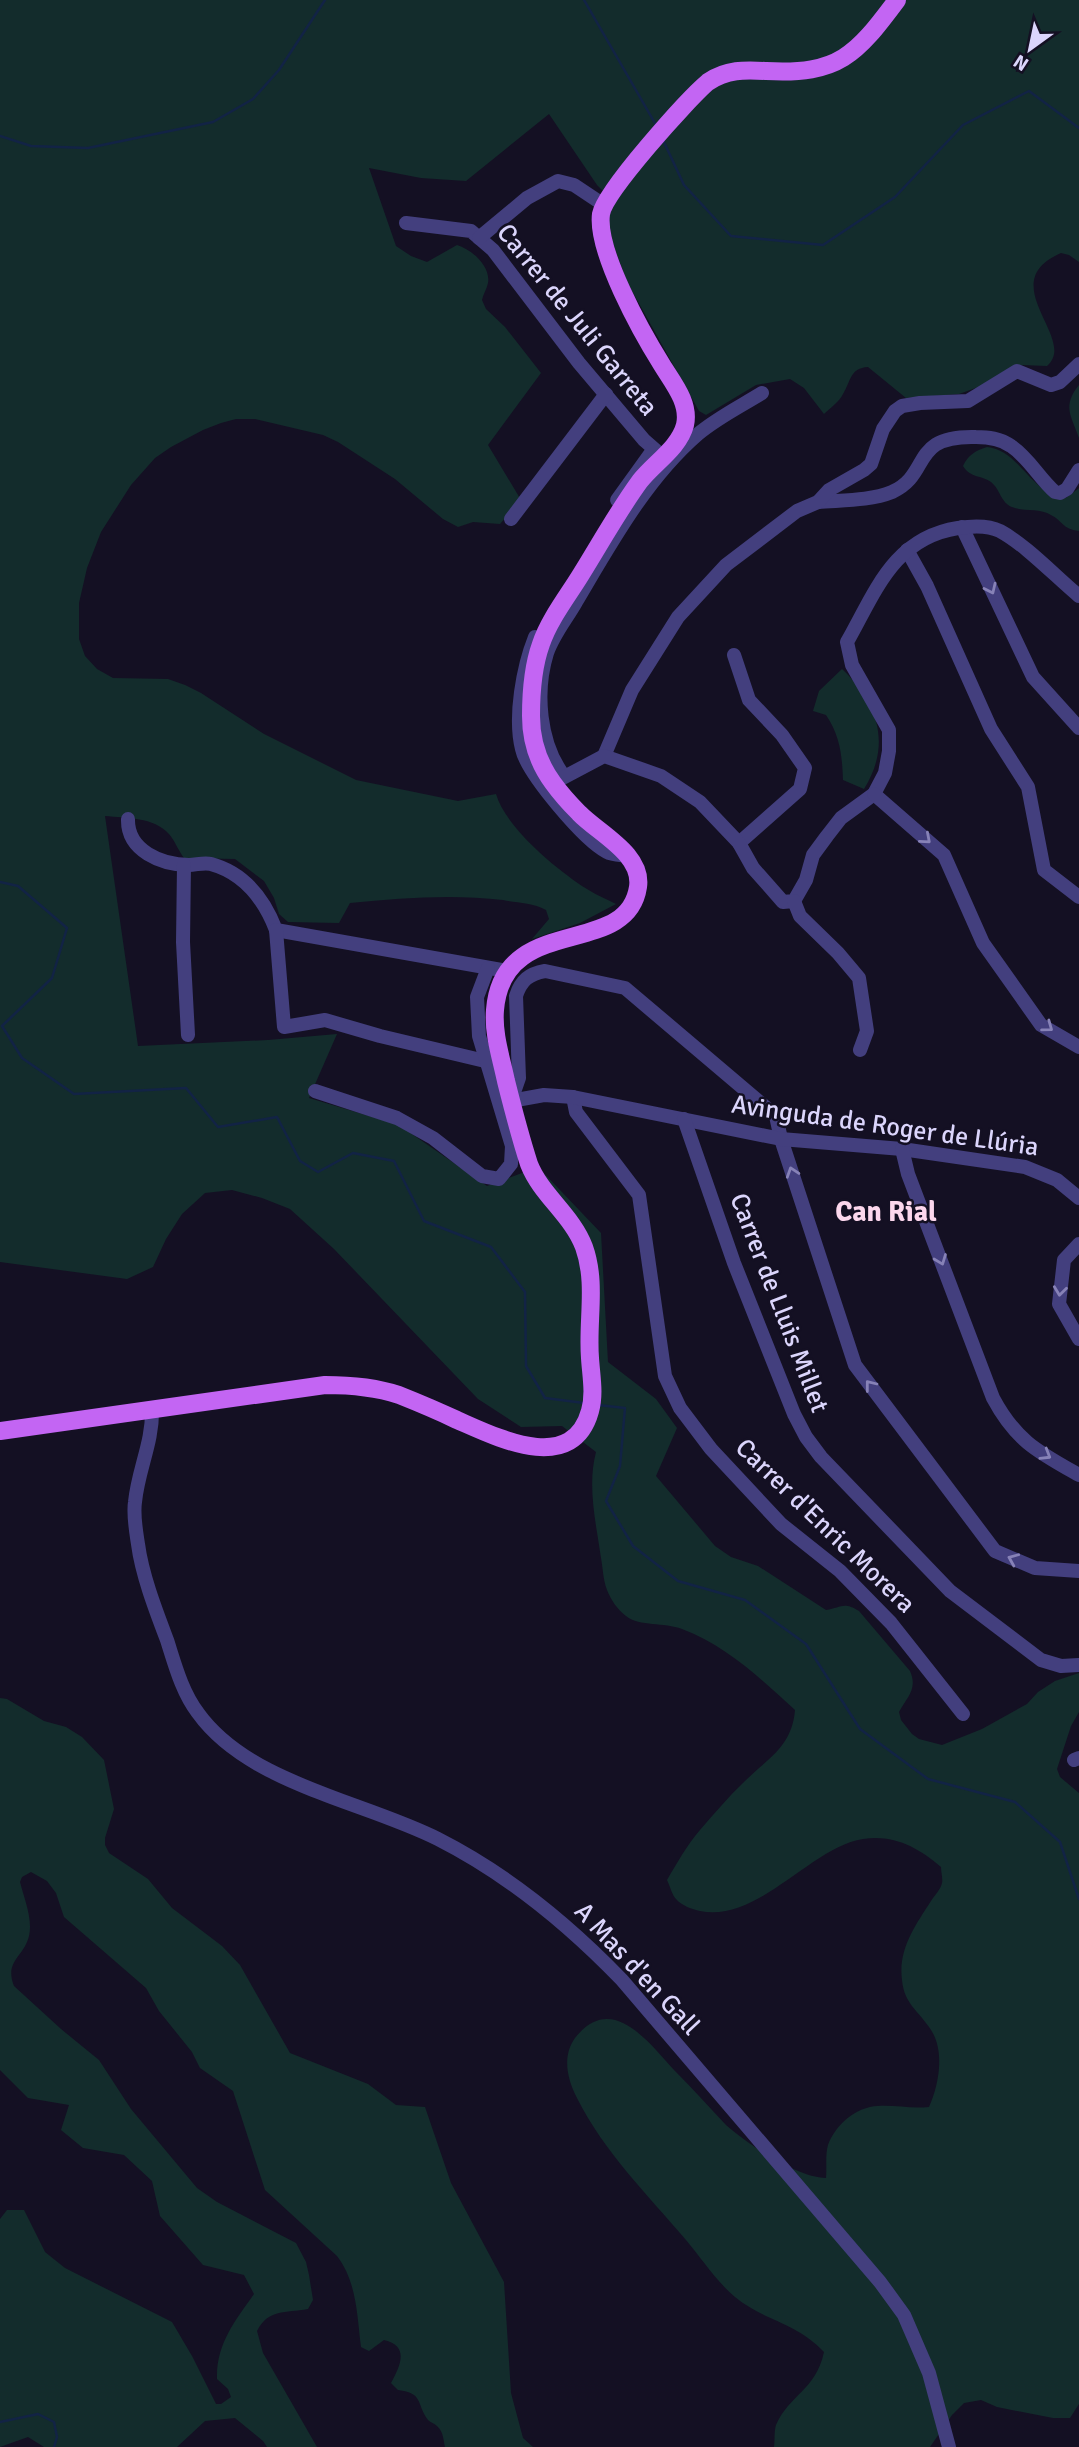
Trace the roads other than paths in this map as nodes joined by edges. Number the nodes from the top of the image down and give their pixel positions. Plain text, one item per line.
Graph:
1 (897, 0) edge
2 (608, 198) junction
3 (406, 223) dead end
4 (479, 238) junction
5 (1079, 364) edge
6 (762, 393) dead end
7 (606, 394) junction
8 (691, 431) junction
9 (658, 453) junction
10 (1079, 470) edge
11 (818, 502) junction
12 (511, 519) dead end
13 (962, 527) junction
14 (907, 550) junction
15 (1079, 596) edge
16 (734, 655) dead end
17 (1079, 728) edge
18 (604, 756) junction
19 (559, 780) junction
20 (874, 794) junction
21 (128, 819) dead end
22 (739, 843) junction
23 (628, 856) junction
24 (184, 865) junction
25 (1079, 897) edge
26 (794, 901) junction
27 (276, 930) junction
28 (488, 968) junction
29 (507, 971) junction
30 (188, 1035) dead end
31 (1079, 1047) edge
32 (860, 1050) dead end
33 (485, 1061) junction
34 (315, 1091) dead end
35 (573, 1097) junction
36 (511, 1101) junction
37 (684, 1119) junction
38 (781, 1139) junction
39 (902, 1149) junction
40 (1079, 1198) edge
41 (1079, 1244) edge
42 (1079, 1339) edge
43 (152, 1409) junction
44 (0, 1431) edge
45 (1079, 1475) edge
46 (1079, 1571) edge
47 (1079, 1665) edge
48 (963, 1714) dead end
49 (949, 2447) edge

1 - 2 main road
2 - 4 street
2 - 8 main road
3 - 4 street, Carrer de Juli Garreta
4 - 7 street, Carrer de Juli Garreta
5 - 11 street
6 - 8 street
7 - 9 street, Carrer de Juli Garreta
7 - 12 street
8 - 9 main road
8 - 19 street
9 - 19 main road
9 - 23 street
10 - 11 street
11 - 18 street
13 - 14 street
13 - 15 street
13 -> 17 street
14 - 20 street
14 - 25 street
16 - 22 street
18 - 19 street
18 - 22 street
19 - 23 main road
20 - 26 street
20 -> 31 street
21 - 24 street
22 - 26 street
23 - 29 main road
24 - 27 street
24 - 30 street
26 - 32 street
27 - 28 street
27 - 33 street
28 - 29 street
28 - 33 street
29 - 36 main road
33 - 34 street
35 - 36 street, Avinguda de Roger de Llúria
35 - 37 street, Avinguda de Roger de Llúria
35 - 48 street, Carrer d'Enric Morera
36 - 38 street
36 - 43 main road
37 - 38 street, Avinguda de Roger de Llúria
37 - 47 street, Carrer de Lluis Millet
38 - 39 street, Avinguda de Roger de Llúria
46 -> 38 street
39 - 40 street, Avinguda de Roger de Llúria
39 -> 45 street
41 -> 42 street
43 - 44 main road
43 - 49 street, A Mas d'en Gall

